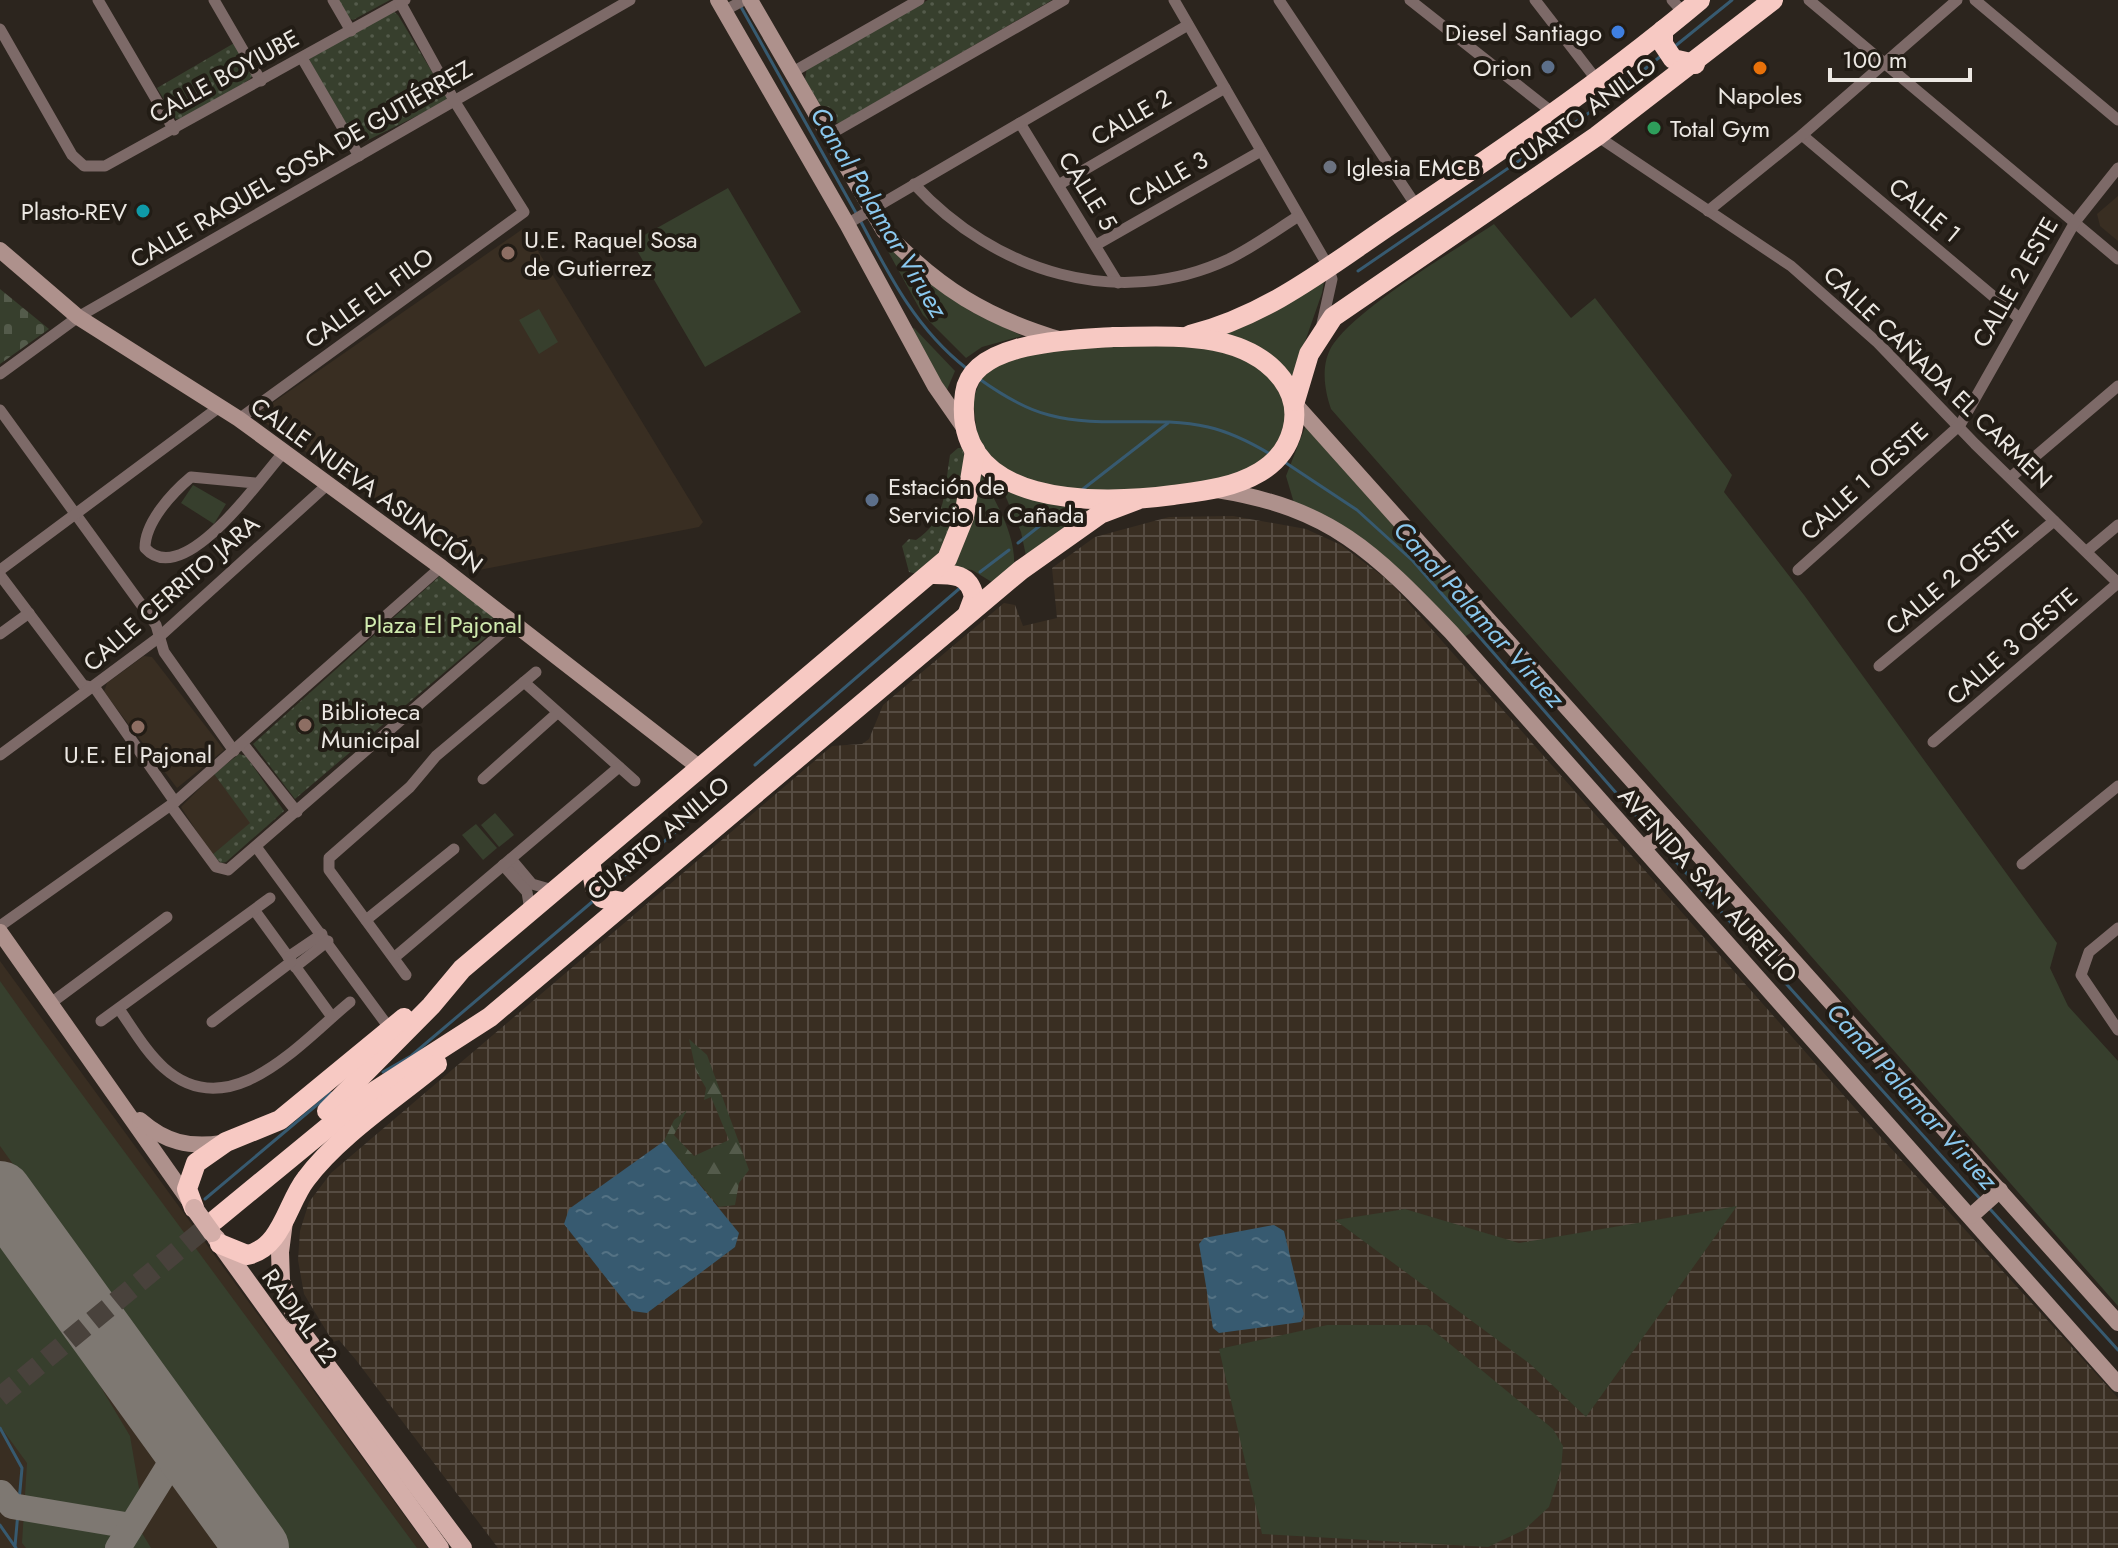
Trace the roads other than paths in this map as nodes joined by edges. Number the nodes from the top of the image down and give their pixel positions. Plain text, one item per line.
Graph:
1 (98, 0) edge
2 (214, 0) edge
3 (333, 0) edge
4 (630, 0) edge
5 (746, 0) edge
6 (919, 0) edge
7 (1064, 0) edge
8 (1174, 0) edge
9 (1279, 0) edge
10 (1410, 0) edge
11 (1535, 0) edge
12 (1773, 0) edge
13 (1809, 0) edge
14 (1957, 0) edge
15 (1975, 0) edge
16 (402, 1) edge
17 (1686, 4) edge
18 (724, 7) edge
19 (1188, 25) junction
20 (0, 29) edge
21 (351, 31) junction
22 (1667, 55) junction
23 (302, 58) junction
24 (1883, 66) junction
25 (791, 73) junction
26 (1596, 79) junction
27 (261, 81) junction
28 (1219, 91) junction
29 (455, 102) junction
30 (1552, 112) junction
31 (2118, 120) edge
32 (1020, 123) junction
33 (174, 130) junction
34 (1802, 135) junction
35 (827, 136) junction
36 (1597, 136) junction
37 (1256, 154) junction
38 (359, 156) junction
39 (2118, 168) edge
40 (914, 184) junction
41 (1060, 184) junction
42 (1417, 207) junction
43 (1708, 211) junction
44 (867, 212) junction
45 (1297, 217) junction
46 (850, 222) junction
47 (2075, 222) junction
48 (1096, 245) junction
49 (0, 250) edge
50 (2118, 259) edge
51 (1328, 266) junction
52 (1118, 283) junction
53 (78, 317) junction
54 (2019, 318) junction
55 (1320, 332) junction
56 (1178, 338) junction
57 (1064, 340) junction
58 (0, 374) edge
59 (2118, 386) edge
60 (1295, 402) junction
61 (218, 408) junction
62 (0, 410) edge
63 (239, 419) junction
64 (1960, 425) junction
65 (971, 441) junction
66 (284, 452) junction
67 (2011, 477) junction
68 (255, 483) junction
69 (327, 485) junction
70 (1214, 490) junction
71 (1137, 500) junction
72 (74, 513) junction
73 (2054, 521) junction
74 (2118, 525) edge
75 (2087, 551) junction
76 (441, 567) junction
77 (1798, 570) dead end
78 (0, 572) edge
79 (931, 574) junction
80 (2118, 583) edge
81 (29, 613) junction
82 (968, 613) junction
83 (514, 622) junction
84 (0, 634) edge
85 (158, 638) junction
86 (1879, 666) dead end
87 (536, 672) dead end
88 (524, 682) junction
89 (95, 688) junction
90 (556, 714) junction
91 (1933, 742) dead end
92 (239, 748) junction
93 (0, 755) edge
94 (619, 767) junction
95 (700, 768) junction
96 (483, 779) dead end
97 (635, 781) dead end
98 (2118, 786) edge
99 (173, 804) junction
100 (297, 812) junction
101 (1669, 830) junction
102 (1647, 846) junction
103 (257, 848) junction
104 (454, 849) dead end
105 (590, 861) junction
106 (507, 862) junction
107 (2022, 864) dead end
108 (556, 890) junction
109 (270, 898) dead end
110 (622, 902) junction
111 (255, 911) junction
112 (527, 914) junction
113 (167, 917) dead end
114 (366, 920) junction
115 (2118, 928) edge
116 (0, 929) edge
117 (325, 938) junction
118 (395, 957) junction
119 (291, 962) junction
120 (462, 969) junction
121 (406, 975) dead end
122 (350, 1002) dead end
123 (51, 1003) junction
124 (119, 1009) junction
125 (332, 1017) junction
126 (490, 1017) junction
127 (101, 1021) dead end
128 (212, 1022) dead end
129 (390, 1029) junction
130 (2118, 1030) edge
131 (127, 1109) junction
132 (226, 1142) junction
133 (1996, 1194) junction
134 (1974, 1213) junction
135 (285, 1219) junction
136 (210, 1223) junction
137 (2118, 1323) edge
138 (2118, 1384) edge
139 (440, 1548) edge
140 (463, 1548) edge

1 - 33 street
2 - 27 street
3 - 21 street
4 - 29 street, CALLE RAQUEL SOSA DE GUTIÉRREZ
5 - 18 street
5 - 25 main road
6 - 25 street
7 - 35 street
8 - 19 street
9 - 42 street
10 - 30 street
11 - 26 street
12 - 22 highway, CUARTO ANILLO
13 - 24 street
14 - 24 street
15 - 31 street
16 - 21 street, CALLE BOYIUBE
16 - 29 street
17 - 22 highway, CUARTO ANILLO
18 - 46 main road
19 - 28 street
19 - 32 street
20 - 33 street, CALLE BOYIUBE
21 - 23 street, CALLE BOYIUBE
22 - 26 highway, CUARTO ANILLO
22 - 36 highway, CUARTO ANILLO
23 - 27 street, CALLE BOYIUBE
23 - 38 street
24 - 34 street
24 - 47 street
25 - 35 main road
26 - 30 highway, CUARTO ANILLO
27 - 33 street, CALLE BOYIUBE
28 - 37 street
28 - 41 street, CALLE 2
29 - 38 street, CALLE RAQUEL SOSA DE GUTIÉRREZ
29 - 63 street, CALLE EL FILO
30 - 42 highway, CUARTO ANILLO
32 - 40 street
32 - 41 street, CALLE 5
34 - 43 street
34 - 54 street, CALLE 1
35 - 44 main road
36 - 43 street, CALLE CAÑADA EL CARMEN
36 - 55 highway, CUARTO ANILLO
37 - 45 street
37 - 48 street, CALLE 3
38 - 53 street, CALLE RAQUEL SOSA DE GUTIÉRREZ
39 - 47 street, CALLE 2 ESTE
40 - 44 street
40 - 52 street
41 - 48 street, CALLE 5
42 - 51 highway, CUARTO ANILLO
43 - 64 street, CALLE CAÑADA EL CARMEN
44 - 46 street
44 - 57 main road
45 - 51 street
45 - 52 street
46 - 65 main road
47 - 50 street
47 - 54 street, CALLE 2 ESTE
48 - 52 street, CALLE 5
49 - 53 main road, CALLE NUEVA ASUNCIÓN
51 - 55 street
51 - 56 highway, CUARTO ANILLO
53 - 58 street, CALLE RAQUEL SOSA DE GUTIÉRREZ
53 - 61 main road, CALLE NUEVA ASUNCIÓN
54 - 64 street, CALLE 2 ESTE
55 - 60 highway, CUARTO ANILLO
56 - 57 highway
56 - 60 highway
57 - 65 highway, CUARTO ANILLO
59 - 67 street
60 - 70 highway, CUARTO ANILLO
60 - 101 main road, AVENIDA SAN AURELIO
61 - 63 main road, CALLE NUEVA ASUNCIÓN
61 - 72 street
62 - 72 street
63 - 66 main road, CALLE NUEVA ASUNCIÓN
64 - 67 street, CALLE CAÑADA EL CARMEN
64 - 77 street, CALLE 1 OESTE
65 - 71 highway
65 - 79 highway, CUARTO ANILLO
66 - 68 street
66 - 69 main road, CALLE NUEVA ASUNCIÓN
67 - 73 street, CALLE CAÑADA EL CARMEN
68 - 68 street
69 - 76 main road, CALLE NUEVA ASUNCIÓN
69 - 85 street, CALLE CERRITO JARA
70 - 71 highway
70 - 102 main road, AVENIDA SAN AURELIO
71 - 82 highway, CUARTO ANILLO
72 - 78 street
72 - 85 street
73 - 75 street, CALLE CAÑADA EL CARMEN
73 - 86 street, CALLE 2 OESTE
74 - 75 street
75 - 80 street, CALLE CAÑADA EL CARMEN
76 - 83 main road, CALLE NUEVA ASUNCIÓN
76 - 92 street
78 - 81 street
79 - 82 highway
79 - 95 highway, CUARTO ANILLO
80 - 91 street, CALLE 3 OESTE
81 - 84 street
81 - 89 street
82 - 110 highway, CUARTO ANILLO
83 - 95 main road, CALLE NUEVA ASUNCIÓN
83 - 100 street
85 - 89 street, CALLE CERRITO JARA
85 - 92 street
87 - 88 street
88 - 90 street
88 - 114 street
89 - 93 street, CALLE CERRITO JARA
89 - 99 street
90 - 94 street
90 - 96 street
92 - 99 street
92 - 100 street
94 - 97 street
94 - 106 street
95 - 105 highway, CUARTO ANILLO
98 - 107 street
99 - 103 street
99 - 116 street
100 - 103 street
101 - 102 main road
101 - 133 main road, AVENIDA SAN AURELIO
102 - 134 main road, AVENIDA SAN AURELIO
103 - 117 street
104 - 114 street
105 - 108 highway, CUARTO ANILLO
105 - 110 highway
106 - 108 street
106 - 112 street
106 - 118 street
108 - 112 highway, CUARTO ANILLO
109 - 111 street
110 - 126 highway, CUARTO ANILLO
111 - 119 street
111 - 124 street
112 - 120 highway, CUARTO ANILLO
113 - 123 street
114 - 118 street
115 - 130 street
116 - 123 main road, RADIAL 12
117 - 119 street
117 - 129 street
118 - 121 street
119 - 125 street
119 - 128 street
120 - 129 highway
120 - 136 highway, CUARTO ANILLO
122 - 125 street
123 - 131 main road, RADIAL 12
124 - 125 street
124 - 127 street
126 - 135 highway
126 - 136 highway, CUARTO ANILLO
129 - 132 highway
131 - 132 main road, RADIAL 12
131 - 136 main road, RADIAL 12
132 - 136 highway
133 - 134 main road
133 - 137 main road, AVENIDA SAN AURELIO
134 - 138 main road, AVENIDA SAN AURELIO
135 - 136 highway
135 - 140 main road, RADIAL 12
136 - 139 main road, RADIAL 12

